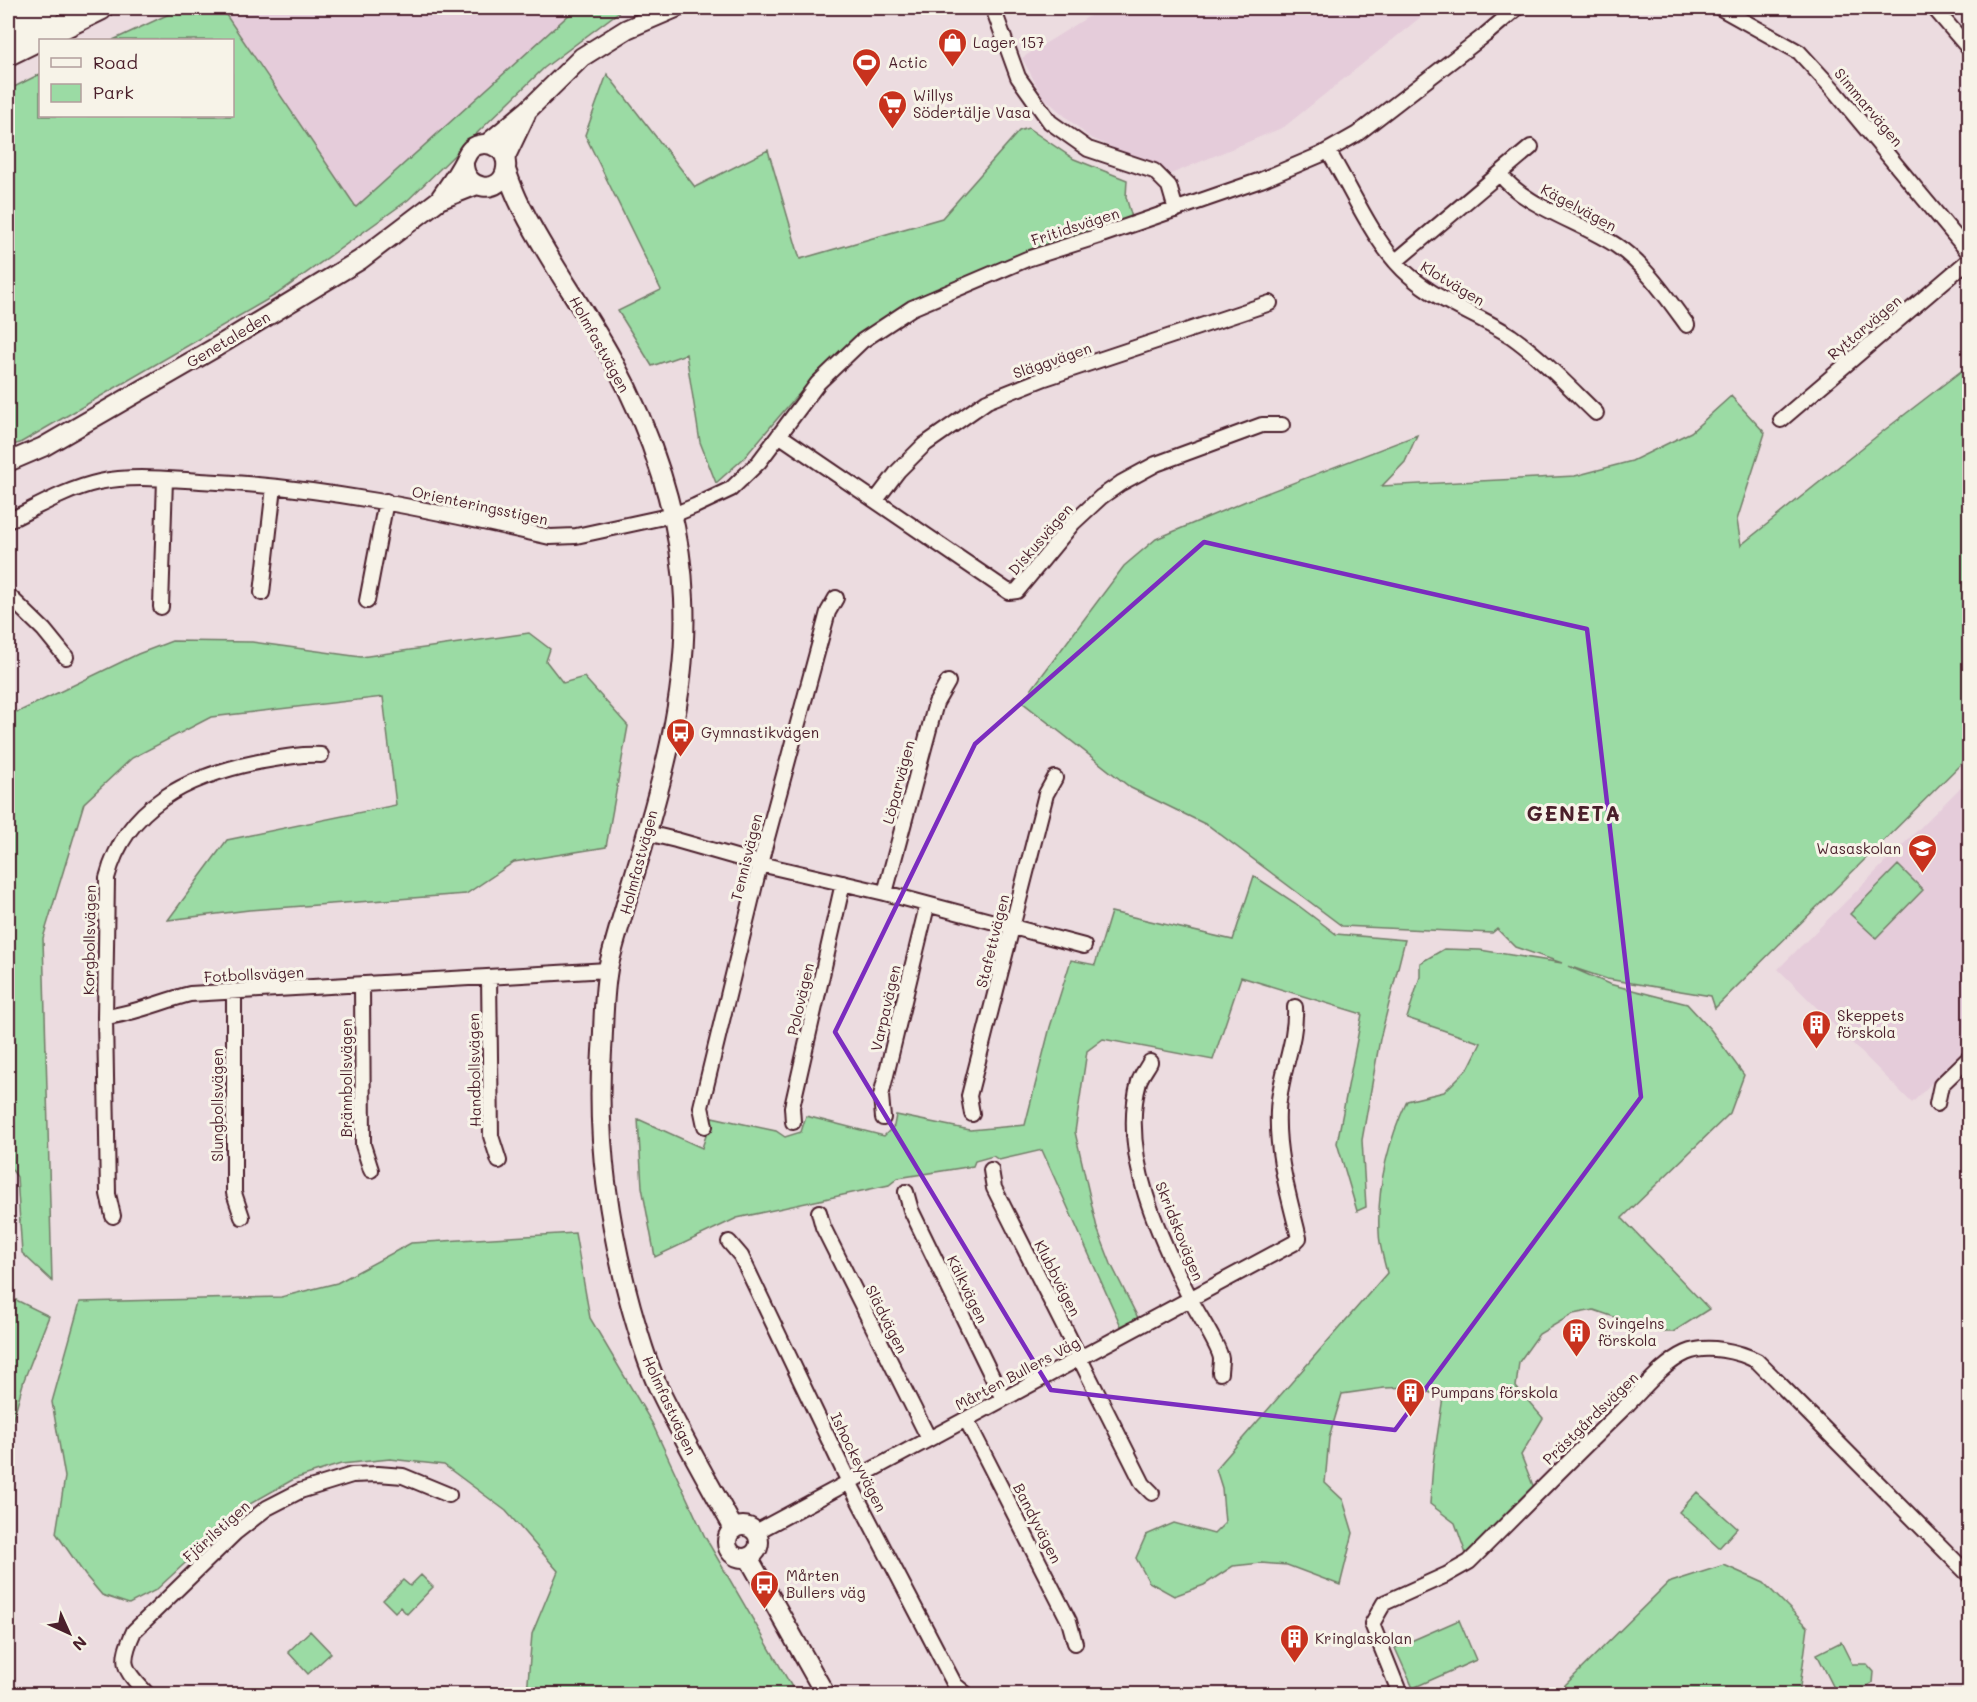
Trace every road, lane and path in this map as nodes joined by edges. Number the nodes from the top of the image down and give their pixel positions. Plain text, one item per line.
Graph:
1 (47, 8) edge
2 (100, 8) edge
3 (676, 8) edge
4 (993, 8) edge
5 (1516, 8) edge
6 (1720, 8) edge
7 (1934, 8) edge
8 (8, 27) edge
9 (1970, 50) edge
10 (8, 53) edge
11 (528, 110) junction
12 (487, 144) junction
13 (1531, 147) dead end
14 (1328, 150) junction
15 (464, 160) junction
16 (506, 164) junction
17 (1500, 174) junction
18 (484, 186) junction
19 (439, 201) junction
20 (521, 208) junction
21 (1176, 210) junction
22 (1970, 254) edge
23 (1970, 259) edge
24 (1396, 261) junction
25 (1270, 303) dead end
26 (1688, 325) dead end
27 (1596, 413) dead end
28 (1781, 420) dead end
29 (1282, 425) dead end
30 (779, 435) junction
31 (8, 462) edge
32 (165, 479) junction
33 (274, 487) junction
34 (876, 500) junction
35 (386, 501) junction
36 (673, 514) junction
37 (8, 521) edge
38 (262, 593) dead end
39 (8, 595) edge
40 (836, 598) dead end
41 (368, 601) dead end
42 (161, 607) dead end
43 (66, 657) dead end
44 (948, 682) dead end
45 (321, 755) dead end
46 (1055, 778) dead end
47 (647, 833) junction
48 (760, 864) junction
49 (843, 884) junction
50 (885, 893) junction
51 (927, 906) junction
52 (1012, 926) junction
53 (1084, 946) dead end
54 (608, 970) junction
55 (489, 977) junction
56 (362, 984) junction
57 (234, 991) junction
58 (1295, 1007) dead end
59 (105, 1017) junction
60 (1970, 1057) edge
61 (1150, 1062) dead end
62 (1937, 1104) dead end
63 (972, 1114) dead end
64 (883, 1118) dead end
65 (793, 1122) dead end
66 (705, 1126) dead end
67 (499, 1161) dead end
68 (370, 1170) dead end
69 (991, 1170) dead end
70 (906, 1192) dead end
71 (819, 1212) dead end
72 (113, 1216) dead end
73 (242, 1217) dead end
74 (729, 1242) dead end
75 (1191, 1299) junction
76 (1079, 1358) junction
77 (1220, 1373) dead end
78 (1003, 1399) junction
79 (966, 1419) junction
80 (928, 1439) junction
81 (849, 1482) junction
82 (1152, 1493) dead end
83 (449, 1495) dead end
84 (734, 1529) junction
85 (756, 1532) junction
86 (748, 1557) junction
87 (1970, 1576) edge
88 (1076, 1643) dead end
89 (147, 1695) edge
90 (825, 1695) edge
91 (966, 1695) edge
92 (1401, 1695) edge

1 - 8 highway
2 - 10 highway
3 - 11 street, Genetaleden
4 - 21 street
5 - 14 street, Fritidsvägen
6 - 22 street, Simmarvägen
7 - 9 street
11 - 12 street, Genetaleden
11 - 16 street, Genetaleden
12 - 15 street, Genetaleden
12 - 16 street
13 - 17 street
14 - 21 street, Fritidsvägen
14 - 24 street, Klotvägen
15 - 18 street
15 - 19 street, Genetaleden
16 - 18 street, Genetaleden
16 - 20 street, Holmfastvägen
17 - 24 street
17 - 26 street, Kägelvägen
18 - 19 street, Genetaleden
18 - 20 street, Holmfastvägen
19 - 31 street, Genetaleden
20 - 36 street, Holmfastvägen
21 - 30 street, Fritidsvägen
23 - 28 street, Ryttarvägen
24 - 27 street, Klotvägen
25 - 34 street, Släggvägen
29 - 34 street, Diskusvägen
30 - 34 street, Diskusvägen
30 - 36 street, Fritidsvägen
32 - 33 street, Orienteringsstigen
32 - 37 street, Orienteringsstigen
32 - 42 street
33 - 35 street, Orienteringsstigen
33 - 38 street
35 - 36 street, Orienteringsstigen
35 - 41 street
36 - 47 street, Holmfastvägen
39 - 43 street
40 - 48 street, Tennisvägen
44 - 50 street, Löparvägen
45 - 59 street, Korgbollsvägen
46 - 52 street, Stafettvägen
47 - 48 street
47 - 54 street, Holmfastvägen
48 - 49 street
48 - 66 street, Tennisvägen
49 - 50 street
49 - 65 street, Polovägen
50 - 51 street
51 - 52 street
51 - 64 street, Varpavägen
52 - 53 street
52 - 63 street, Stafettvägen
54 - 55 street, Fotbollsvägen
54 - 84 street, Holmfastvägen
55 - 56 street, Fotbollsvägen
55 - 67 street, Handbollsvägen
56 - 57 street, Fotbollsvägen
56 - 68 street, Brännbollsvägen
57 - 59 street, Fotbollsvägen
57 - 73 street, Slungbollsvägen
58 - 75 street, Mårten Bullers Väg
59 - 72 street
60 - 62 street
61 - 75 street, Skridskovägen
69 - 76 street, Klubbvägen
70 - 78 street, Kälkvägen
71 - 80 street, Slädvägen
74 - 81 street, Ishockeyvägen
75 - 76 street, Mårten Bullers Väg
75 - 77 street, Skridskovägen
76 - 78 street, Mårten Bullers Väg
76 - 82 street, Klubbvägen
78 - 79 street, Mårten Bullers Väg
79 - 80 street, Mårten Bullers Väg
79 - 88 street, Bandyvägen
80 - 81 street, Mårten Bullers Väg
81 - 85 street, Mårten Bullers Väg
81 - 91 street, Ishockeyvägen
83 - 89 street, Fjärilstigen
84 - 85 street
84 - 86 street
85 - 86 street
86 - 90 street
87 - 92 street, Prästgårdsvägen

